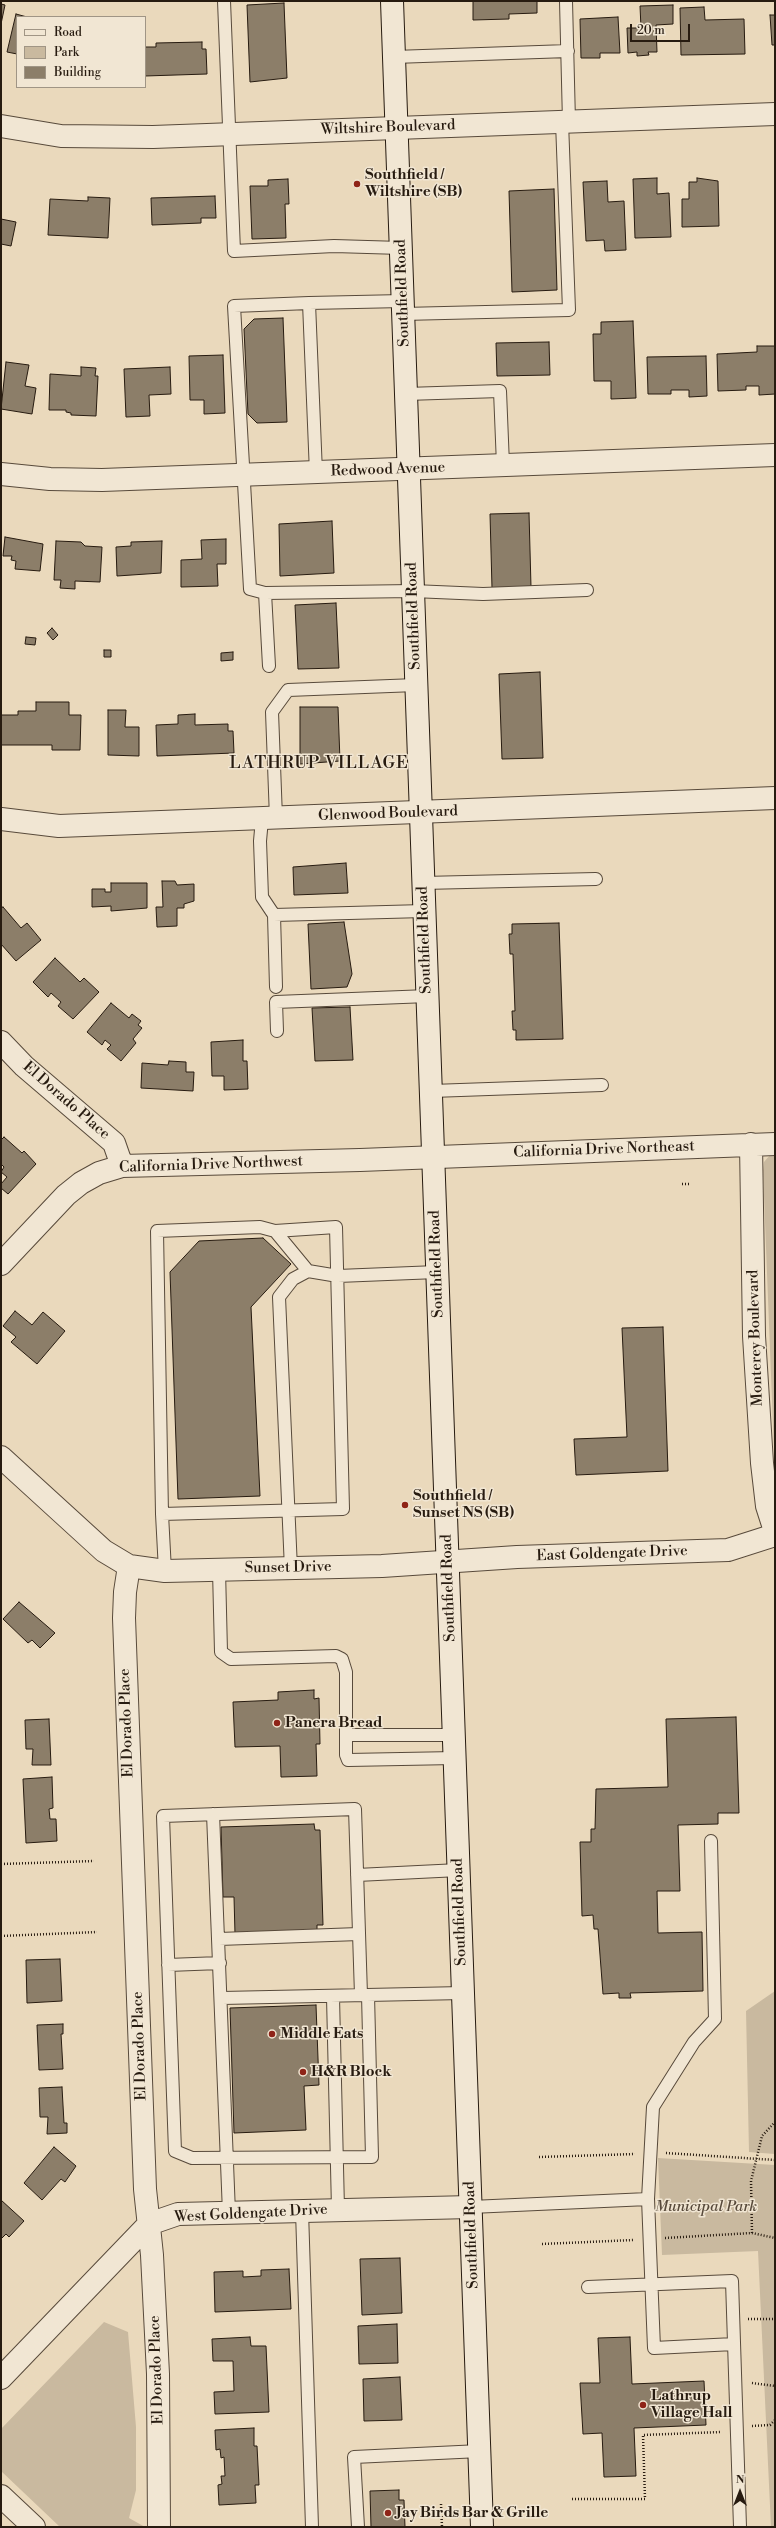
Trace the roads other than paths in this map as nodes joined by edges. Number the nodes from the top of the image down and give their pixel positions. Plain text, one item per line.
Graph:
1 (224, 1) edge
2 (392, 1) edge
3 (566, 1) edge
4 (568, 51) junction
5 (394, 57) junction
6 (775, 114) edge
7 (566, 122) junction
8 (1, 126) edge
9 (397, 127) junction
10 (229, 135) junction
11 (401, 248) junction
12 (309, 303) junction
13 (403, 308) junction
14 (406, 394) junction
15 (775, 455) edge
16 (503, 465) junction
17 (408, 469) junction
18 (316, 473) junction
19 (1, 474) edge
20 (242, 476) junction
21 (587, 590) dead end
22 (413, 591) junction
23 (265, 593) junction
24 (269, 666) dead end
25 (416, 685) junction
26 (775, 798) edge
27 (420, 812) junction
28 (269, 818) junction
29 (1, 819) edge
30 (596, 879) dead end
31 (423, 883) junction
32 (424, 911) junction
33 (274, 915) junction
34 (276, 987) dead end
35 (428, 996) junction
36 (277, 1031) dead end
37 (1, 1042) edge
38 (602, 1085) dead end
39 (432, 1091) junction
40 (751, 1144) junction
41 (775, 1144) edge
42 (434, 1157) junction
43 (122, 1166) junction
44 (275, 1231) junction
45 (1, 1264) edge
46 (308, 1271) junction
47 (437, 1272) junction
48 (338, 1276) junction
49 (1, 1457) edge
50 (289, 1510) junction
51 (162, 1514) junction
52 (775, 1531) edge
53 (775, 1535) edge
54 (447, 1560) junction
55 (129, 1566) junction
56 (291, 1569) junction
57 (219, 1570) junction
58 (165, 1571) junction
59 (346, 1735) junction
60 (454, 1735) junction
61 (455, 1758) junction
62 (213, 1814) junction
63 (711, 1841) dead end
64 (459, 1870) junction
65 (357, 1875) junction
66 (359, 1934) junction
67 (219, 1939) junction
68 (220, 1963) junction
69 (168, 1965) junction
70 (463, 1993) junction
71 (364, 1995) junction
72 (333, 1997) junction
73 (222, 1998) junction
74 (336, 2158) junction
75 (228, 2159) junction
76 (648, 2199) junction
77 (471, 2207) junction
78 (338, 2210) junction
79 (302, 2211) junction
80 (229, 2213) junction
81 (149, 2224) junction
82 (651, 2284) junction
83 (588, 2287) dead end
84 (734, 2344) junction
85 (1, 2378) edge
86 (480, 2451) junction
87 (1, 2496) edge
88 (34, 2527) edge
89 (159, 2527) edge
90 (312, 2527) edge
91 (358, 2527) edge
92 (482, 2527) edge
93 (740, 2527) edge

1 - 10 lane
2 - 5 street, Southfield Road
3 - 4 lane
4 - 5 lane
4 - 7 lane
5 - 9 street, Southfield Road
6 - 7 street, Wiltshire Boulevard
7 - 9 street, Wiltshire Boulevard
7 - 13 lane
8 - 10 street, Wiltshire Boulevard
9 - 10 street, Wiltshire Boulevard
9 - 11 street, Southfield Road
10 - 11 lane
11 - 13 street, Southfield Road
12 - 13 lane
12 - 18 lane
12 - 20 lane
13 - 14 street, Southfield Road
14 - 16 lane
14 - 17 street, Southfield Road
15 - 16 street, Redwood Avenue
16 - 17 street, Redwood Avenue
17 - 18 street, Redwood Avenue
17 - 22 street, Southfield Road
18 - 20 street, Redwood Avenue
19 - 20 street, Redwood Avenue
20 - 23 lane
21 - 22 lane
22 - 23 lane
22 - 25 street, Southfield Road
23 - 24 lane
25 - 27 street, Southfield Road
25 - 28 lane
26 - 27 street, Glenwood Boulevard
27 - 28 street, Glenwood Boulevard
27 - 31 street, Southfield Road
28 - 29 street, Glenwood Boulevard
28 - 33 lane
30 - 31 lane
31 - 32 street, Southfield Road
32 - 33 lane
32 - 35 street, Southfield Road
33 - 34 lane
35 - 36 lane
35 - 39 street, Southfield Road
37 - 43 street, El Dorado Place
38 - 39 lane
39 - 42 street, Southfield Road
40 - 41 street, California Drive Northeast
40 - 42 street, California Drive Northeast
40 - 52 street, Monterey Boulevard
42 - 43 street, California Drive Northwest
42 - 47 street, Southfield Road
43 - 45 street, California Drive Northwest
44 - 46 lane
44 - 48 lane
44 - 51 lane
46 - 48 lane
46 - 50 lane
47 - 48 lane
47 - 54 street, Southfield Road
48 - 50 lane
49 - 55 street
50 - 51 lane
50 - 56 lane
51 - 58 lane
53 - 54 street, East Goldengate Drive
54 - 56 street, Sunset Drive
54 - 60 street, Southfield Road
55 - 58 street, Sunset Drive
55 - 81 street, El Dorado Place
56 - 57 street, Sunset Drive
57 - 58 street, Sunset Drive
57 - 59 lane
59 - 60 lane
59 - 61 lane
60 - 61 street, Southfield Road
61 - 64 street, Southfield Road
62 - 65 lane
62 - 67 lane
62 - 69 lane
63 - 76 lane
64 - 65 lane
64 - 70 street, Southfield Road
65 - 66 lane
66 - 67 lane
66 - 71 lane
67 - 68 lane
68 - 69 lane
68 - 73 lane
69 - 75 lane
70 - 71 lane
70 - 77 street, Southfield Road
71 - 72 lane
71 - 74 lane
72 - 73 lane
72 - 74 lane
73 - 75 lane
74 - 75 lane
74 - 78 lane
75 - 80 lane
76 - 77 lane
76 - 82 lane
77 - 78 street, West Goldengate Drive
77 - 86 street, Southfield Road
78 - 79 street, West Goldengate Drive
79 - 80 street, West Goldengate Drive
79 - 90 lane
80 - 81 street, West Goldengate Drive
81 - 85 street, West Goldengate Drive
81 - 89 street, El Dorado Place
82 - 83 lane
82 - 84 lane
82 - 84 lane
84 - 93 lane
86 - 91 lane
86 - 92 street, Southfield Road
87 - 88 street

